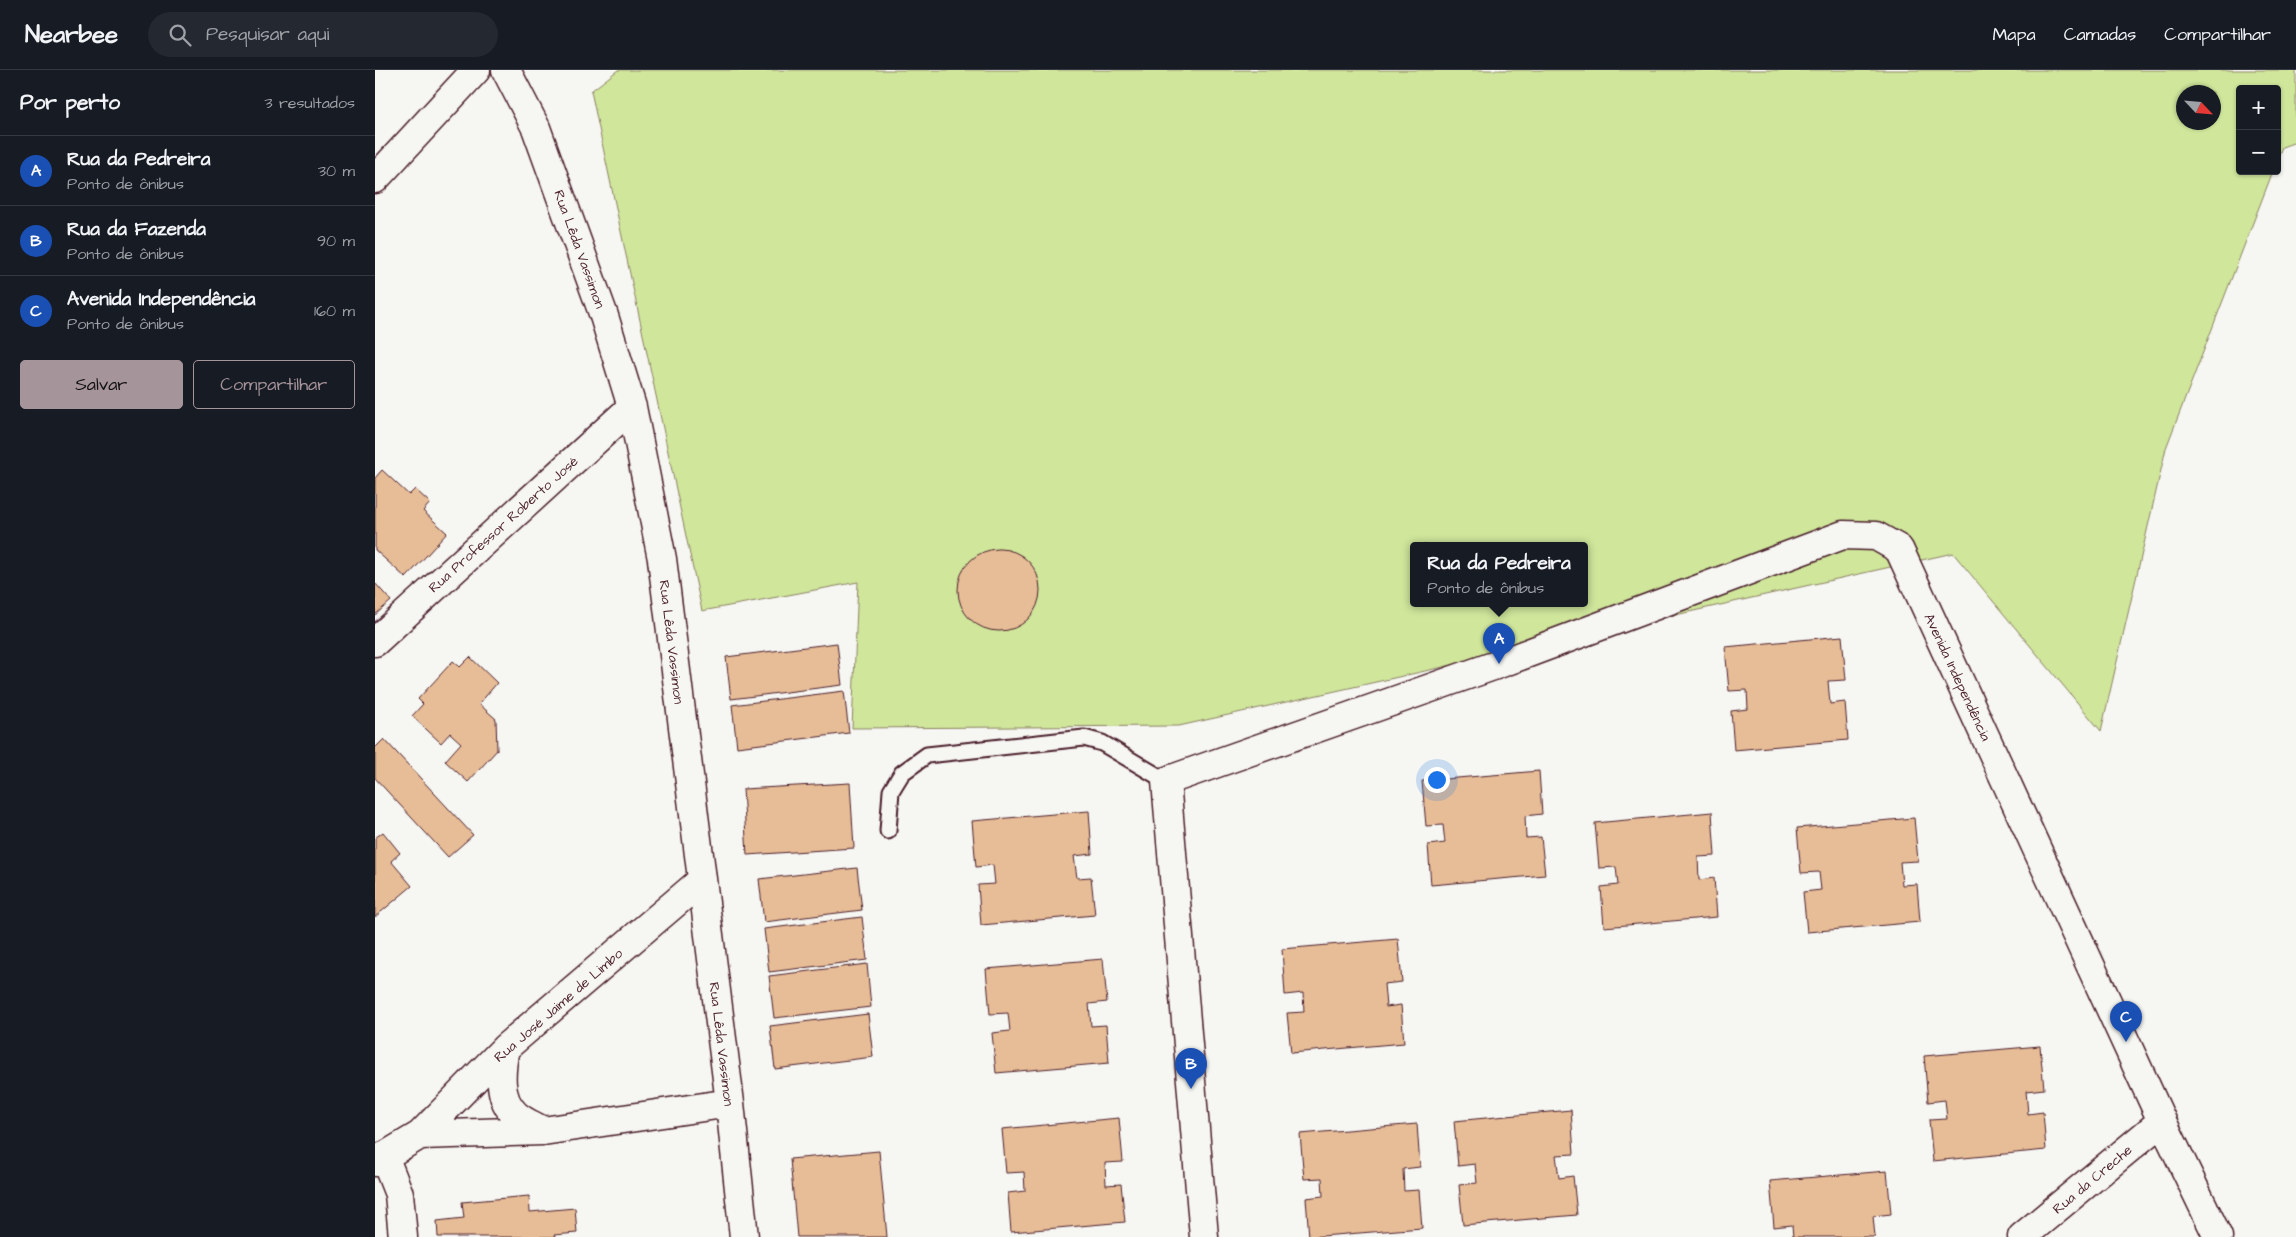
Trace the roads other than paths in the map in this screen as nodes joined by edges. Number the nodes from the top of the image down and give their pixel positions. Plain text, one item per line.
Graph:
1 (476, 70) edge
2 (506, 70) edge
3 (375, 179) edge
4 (631, 407) junction
5 (375, 642) edge
6 (1166, 781) junction
7 (888, 831) dead end
8 (701, 881) junction
9 (505, 1048) junction
10 (730, 1103) junction
11 (2162, 1121) junction
12 (543, 1131) junction
13 (419, 1135) junction
14 (380, 1159) edge
15 (403, 1237) edge
16 (744, 1237) edge
17 (1204, 1237) edge
18 (2022, 1237) edge
19 (2218, 1237) edge

1 - 3 street
2 - 4 street, Rua Lêda Vassimon
4 - 5 street, Rua Professor Roberto José
4 - 8 street, Rua Lêda Vassimon
6 - 7 lane
6 - 11 street, Avenida Independência
6 - 17 street
8 - 9 street, Rua José Jaime de Limbo
8 - 10 street, Rua Lêda Vassimon
9 - 12 street
9 - 13 street, Rua José Jaime de Limbo
10 - 12 street, Rua José Jaime de Limbo
10 - 16 street, Rua Lêda Vassimon
11 - 18 street, Rua da Creche
11 - 19 street, Avenida Independência
12 - 13 street, Rua José Jaime de Limbo
13 - 14 street, Rua José Jaime de Limbo
14 - 15 street

